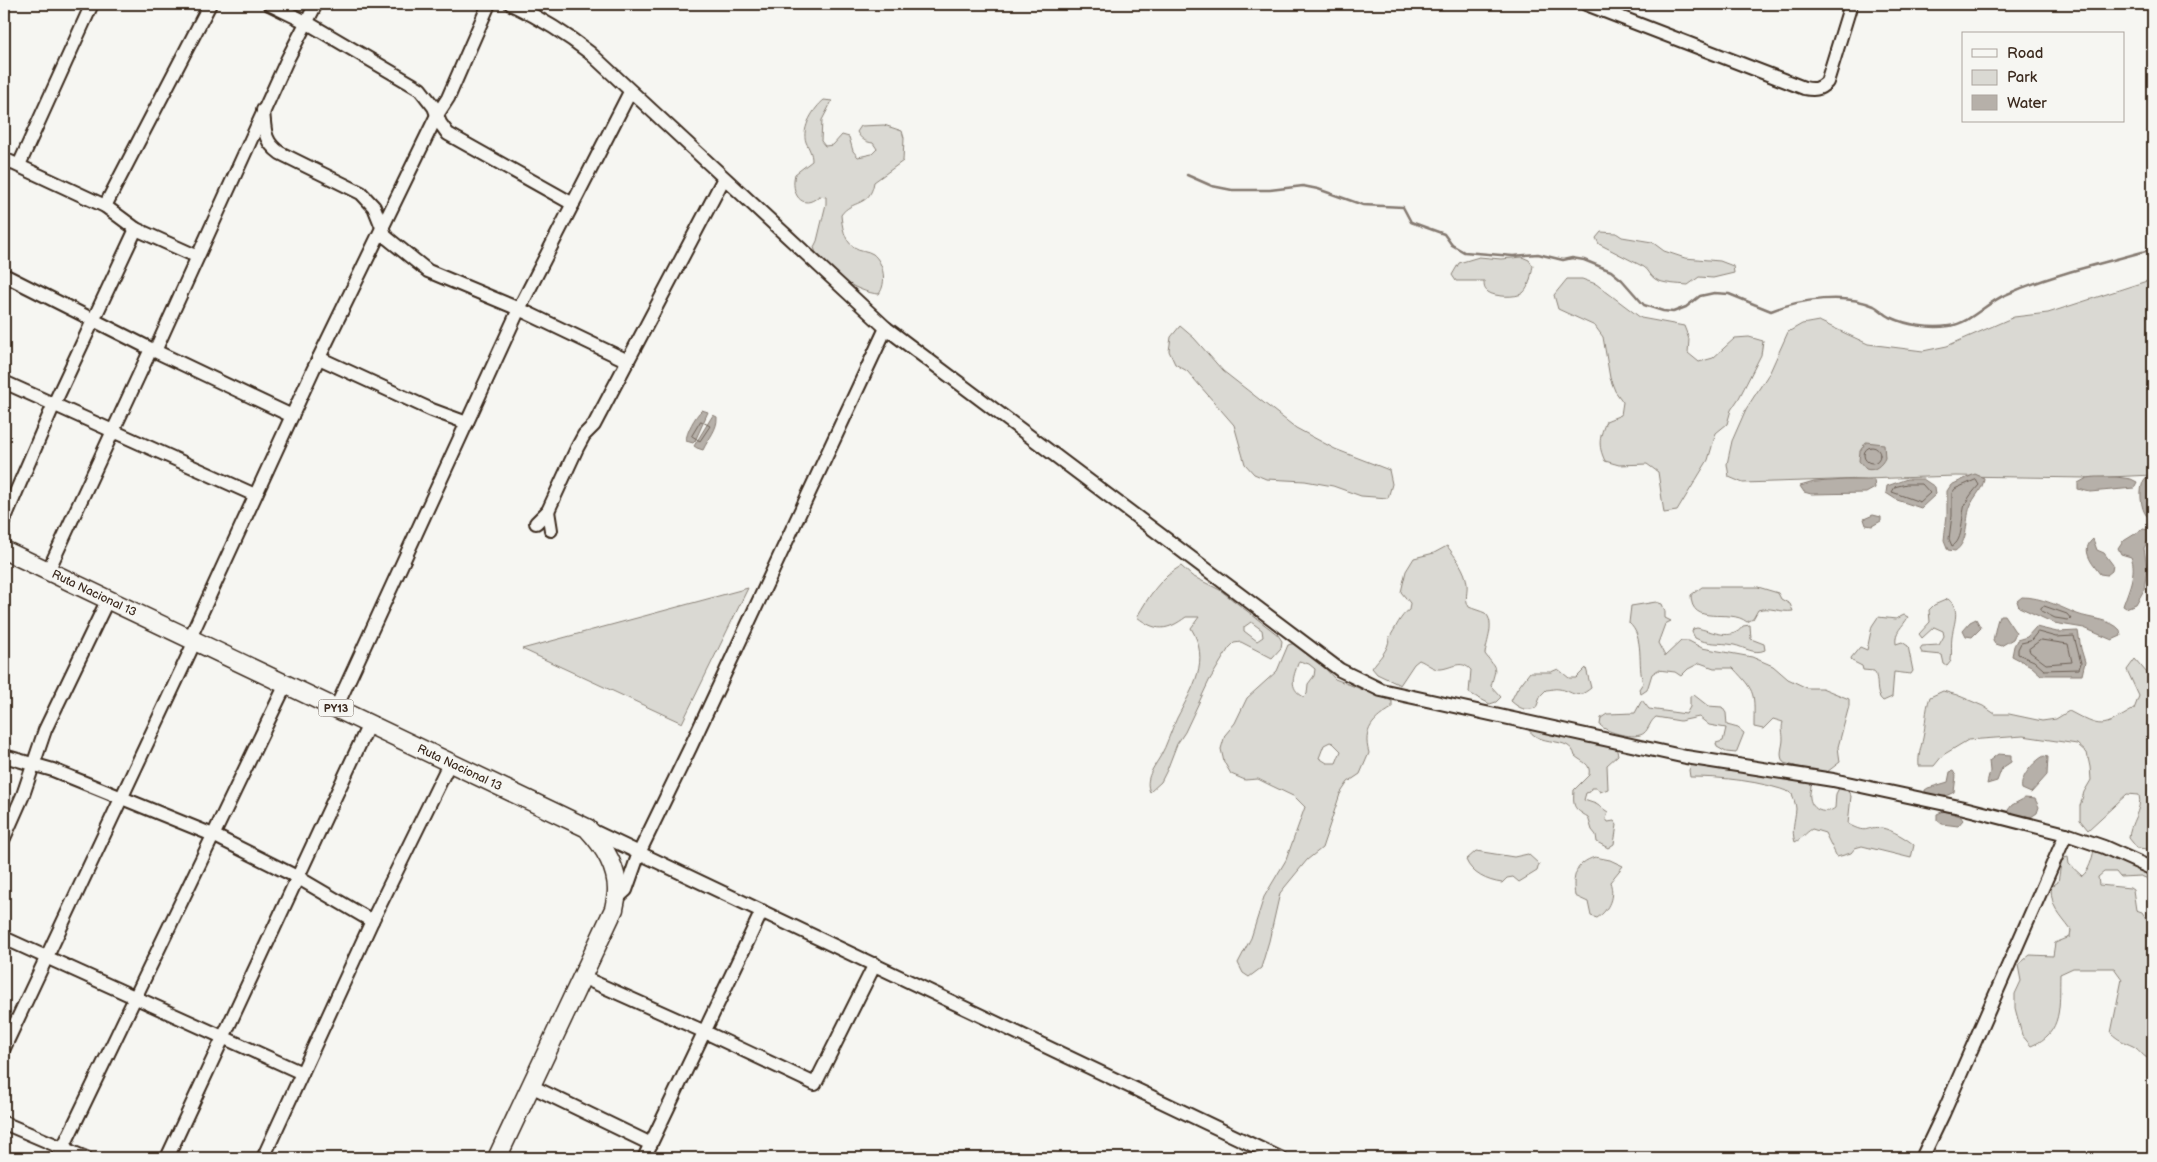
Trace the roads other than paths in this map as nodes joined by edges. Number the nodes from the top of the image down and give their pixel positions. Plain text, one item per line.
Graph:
1 (92, 4) edge
2 (210, 4) edge
3 (269, 4) edge
4 (316, 4) edge
5 (489, 4) edge
6 (511, 4) edge
7 (1586, 4) edge
8 (1851, 4) edge
9 (306, 22) junction
10 (630, 92) junction
11 (264, 110) junction
12 (437, 115) junction
13 (4, 158) edge
14 (19, 164) junction
15 (724, 178) junction
16 (573, 204) junction
17 (105, 206) junction
18 (383, 226) junction
19 (136, 229) junction
20 (196, 256) junction
21 (4, 275) edge
22 (519, 308) junction
23 (93, 320) junction
24 (886, 328) junction
25 (152, 350) junction
26 (319, 358) junction
27 (628, 361) junction
28 (4, 382) edge
29 (54, 404) junction
30 (292, 416) junction
31 (467, 423) junction
32 (112, 431) junction
33 (255, 495) junction
34 (548, 512) junction
35 (4, 520) edge
36 (536, 523) dead end
37 (551, 530) dead end
38 (4, 550) edge
39 (48, 571) junction
40 (108, 599) junction
41 (192, 640) junction
42 (286, 684) junction
43 (336, 708) junction
44 (369, 724) junction
45 (4, 756) edge
46 (450, 762) junction
47 (33, 764) junction
48 (121, 798) junction
49 (587, 828) junction
50 (2066, 834) junction
51 (213, 835) junction
52 (4, 838) edge
53 (638, 853) junction
54 (2153, 868) edge
55 (297, 877) junction
56 (615, 900) junction
57 (762, 911) junction
58 (372, 921) junction
59 (4, 938) edge
60 (47, 957) junction
61 (875, 964) junction
62 (582, 978) junction
63 (135, 998) junction
64 (705, 1032) junction
65 (224, 1037) junction
66 (4, 1048) edge
67 (302, 1074) junction
68 (531, 1086) junction
69 (4, 1123) edge
70 (651, 1144) junction
71 (61, 1153) edge
72 (86, 1158) edge
73 (167, 1158) edge
74 (263, 1158) edge
75 (497, 1158) edge
76 (644, 1158) edge
77 (1280, 1158) edge
78 (1922, 1158) edge

1 - 14 street
2 - 17 street
3 - 9 street
4 - 9 street
5 - 12 street
6 - 10 street
7 - 8 street
9 - 11 street
9 - 12 street
10 - 15 street
10 - 16 street
11 - 18 street
11 - 20 street
12 - 16 street
12 - 18 street
13 - 14 street
14 - 17 street
15 - 24 street
15 - 27 street
16 - 22 street
17 - 19 street
18 - 22 street
18 - 26 street
19 - 20 street
19 - 23 street
20 - 25 street
21 - 23 street
22 - 27 street
22 - 31 street
23 - 25 street
23 - 29 street
24 - 50 street
24 - 53 street
25 - 30 street
25 - 32 street
26 - 30 street
26 - 31 street
27 - 34 street
28 - 29 street
29 - 32 street
29 - 35 street
30 - 33 street
31 - 43 street
32 - 33 street
32 - 39 street
33 - 41 street
34 - 36 street
34 - 37 street
38 - 39 highway, Ruta Nacional 13 / PY13
39 - 40 highway, Ruta Nacional 13 / PY13
40 - 41 highway, Ruta Nacional 13 / PY13
40 - 47 street
41 - 42 highway, Ruta Nacional 13 / PY13
41 - 48 street
42 - 43 highway, Ruta Nacional 13 / PY13
42 - 51 street
43 - 44 highway, Ruta Nacional 13 / PY13
44 - 46 highway, Ruta Nacional 13 / PY13
44 - 55 street
45 - 47 street
46 - 49 highway, Ruta Nacional 13 / PY13
46 - 58 street
47 - 48 street
47 - 52 street
48 - 51 street
48 - 60 street
49 - 53 street
49 - 56 highway, Ruta Nacional 13 / PY13
50 - 54 street
50 - 78 street
51 - 55 street
51 - 63 street
53 - 56 street
53 - 57 street
55 - 58 street
55 - 65 street
56 - 62 highway, Ruta Nacional 13 / PY13
57 - 61 street
57 - 64 street
58 - 67 street
59 - 60 street
60 - 63 street
60 - 66 street
61 - 64 street
61 - 77 street
62 - 64 street
62 - 68 highway, Ruta Nacional 13 / PY13
63 - 65 street
63 - 71 street
64 - 70 street
65 - 67 street
65 - 73 street
67 - 74 street
68 - 70 street
68 - 75 highway, Ruta Nacional 13 / PY13
69 - 71 street
70 - 76 street
71 - 72 street

